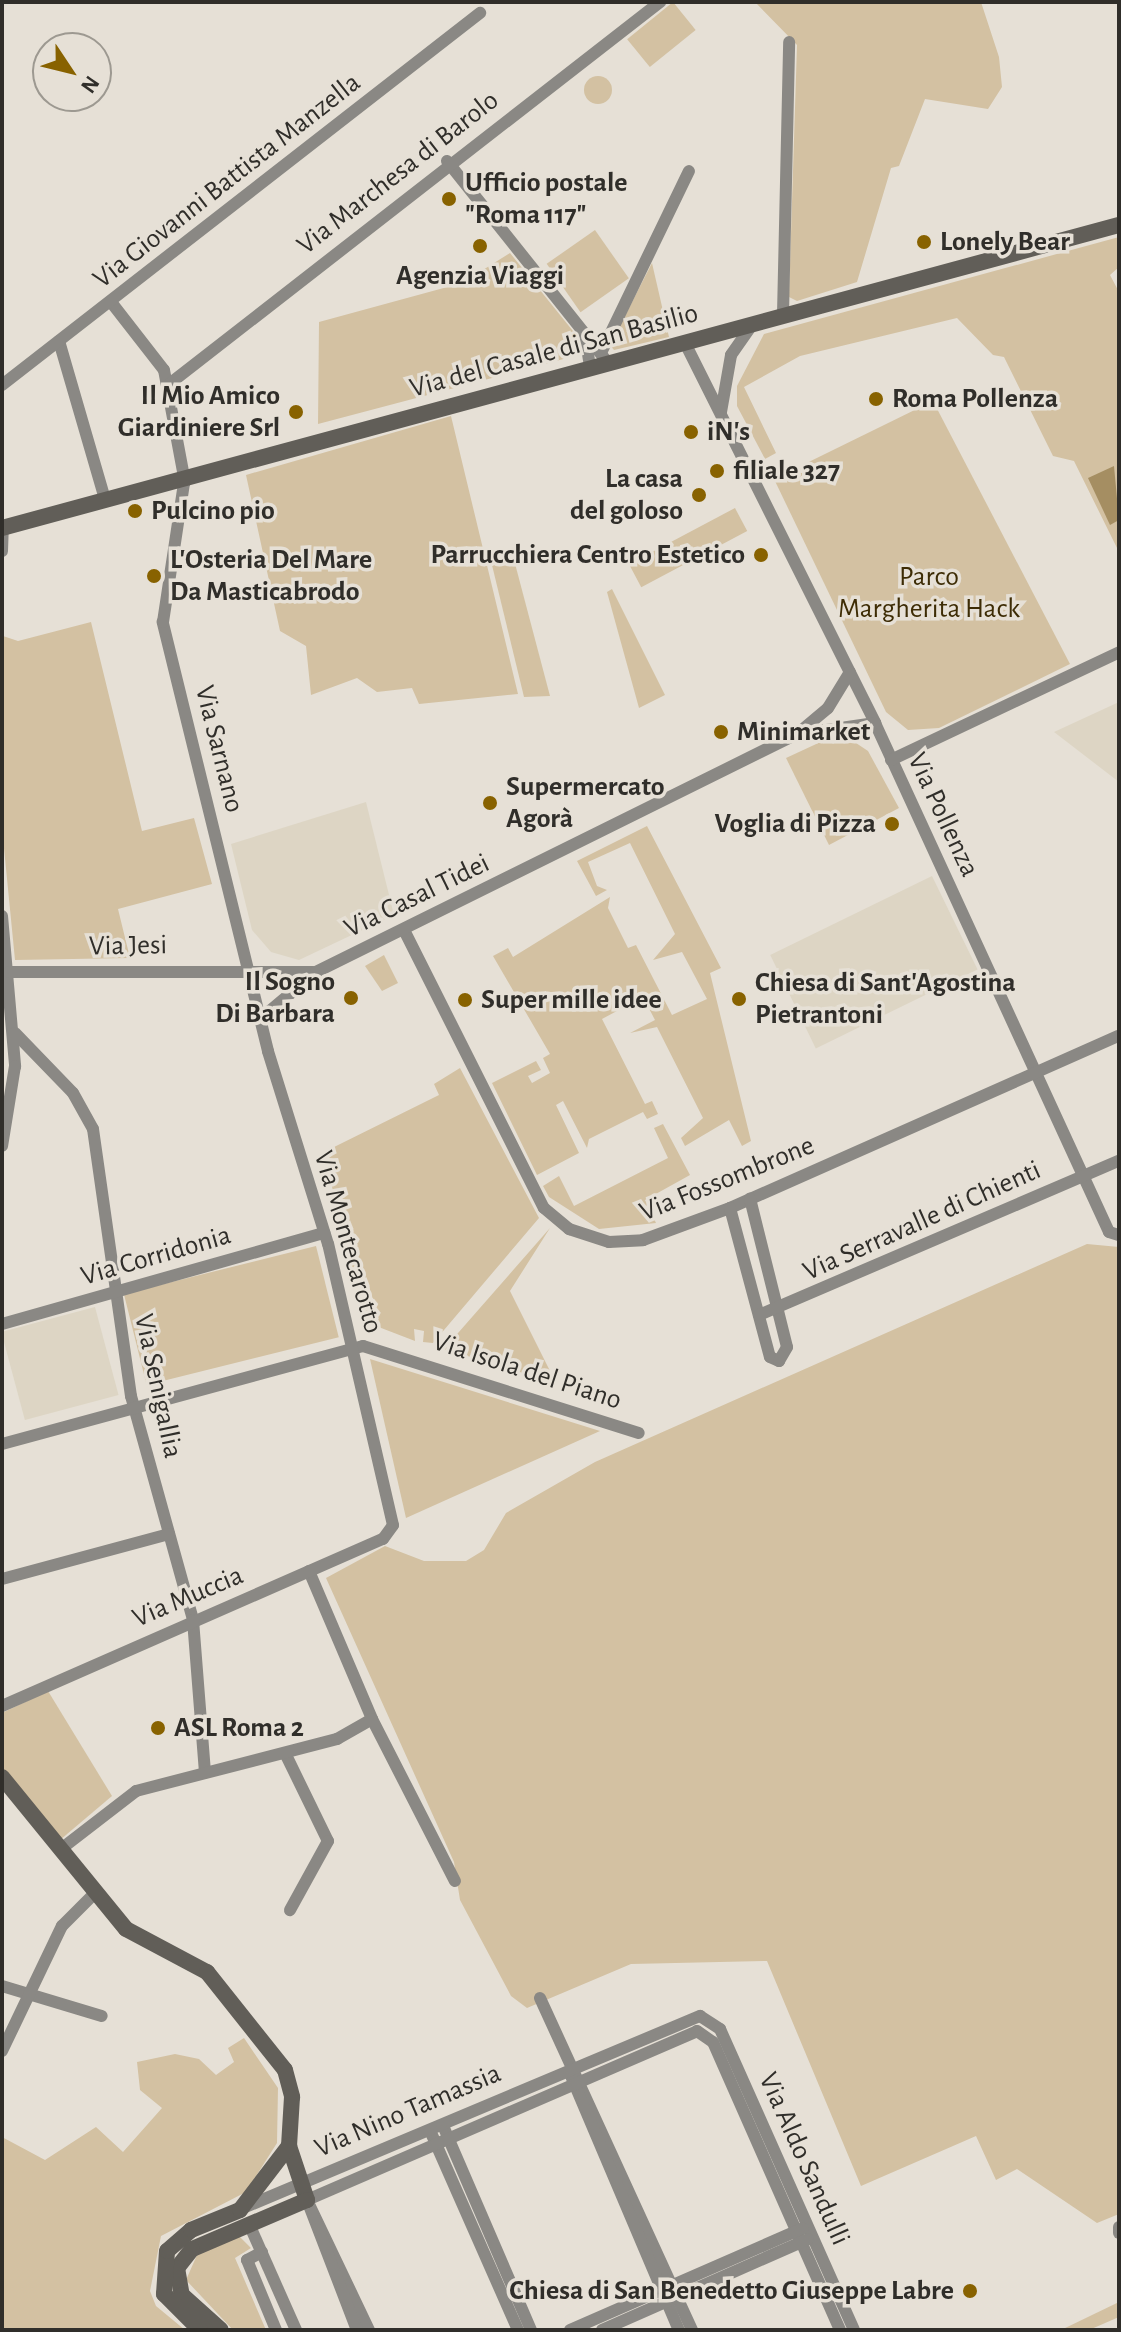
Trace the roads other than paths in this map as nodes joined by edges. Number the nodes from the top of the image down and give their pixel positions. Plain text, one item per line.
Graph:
1 (660, 2) edge
2 (480, 13) dead end
3 (789, 42) dead end
4 (447, 161) junction
5 (689, 171) dead end
6 (1119, 225) edge
7 (111, 302) junction
8 (783, 314) junction
9 (754, 322) junction
10 (585, 335) junction
11 (59, 341) junction
12 (685, 343) junction
13 (604, 358) junction
14 (590, 368) junction
15 (2, 385) edge
16 (168, 385) junction
17 (721, 412) junction
18 (185, 477) junction
19 (105, 499) junction
20 (3, 528) edge
21 (2, 551) edge
22 (1119, 652) edge
23 (850, 672) junction
24 (875, 723) junction
25 (797, 734) junction
26 (891, 760) junction
27 (2, 916) edge
28 (404, 930) junction
29 (247, 968) junction
30 (9, 972) junction
31 (316, 972) junction
32 (260, 1019) junction
33 (15, 1033) junction
34 (1119, 1036) edge
35 (1038, 1072) junction
36 (2, 1146) edge
37 (1119, 1161) edge
38 (1085, 1176) junction
39 (750, 1199) junction
40 (730, 1208) junction
41 (324, 1233) junction
42 (1119, 1235) edge
43 (115, 1292) junction
44 (779, 1311) junction
45 (759, 1315) junction
46 (2, 1324) edge
47 (354, 1348) junction
48 (134, 1408) junction
49 (639, 1433) dead end
50 (2, 1444) edge
51 (391, 1531) joint
52 (169, 1534) junction
53 (309, 1571) junction
54 (2, 1579) edge
55 (193, 1620) junction
56 (2, 1706) edge
57 (372, 1719) junction
58 (285, 1753) junction
59 (205, 1773) junction
60 (2, 1777) edge
61 (61, 1849) junction
62 (455, 1881) dead end
63 (96, 1892) junction
64 (290, 1910) dead end
65 (2, 1986) edge
66 (540, 1998) dead end
67 (31, 1999) junction
68 (102, 2016) dead end
69 (700, 2016) joint
70 (708, 2036) joint
71 (2, 2051) edge
72 (575, 2075) junction
73 (439, 2134) junction
74 (289, 2146) junction
75 (304, 2192) junction
76 (245, 2217) junction
77 (805, 2234) junction
78 (262, 2252) junction
79 (670, 2294) junction
80 (200, 2330) edge
81 (221, 2330) edge
82 (276, 2330) edge
83 (296, 2330) edge
84 (357, 2330) edge
85 (369, 2330) edge
86 (518, 2330) edge
87 (531, 2330) edge
88 (570, 2330) edge
89 (602, 2330) edge
90 (679, 2330) edge
91 (692, 2330) edge
92 (840, 2330) edge
93 (854, 2330) edge

1 - 4 street, Via Marchesa di Barolo
2 - 7 street, Via Giovanni Battista Manzella
3 - 8 street
4 - 10 street
4 - 16 street, Via Marchesa di Barolo
5 - 13 street
6 - 8 street, Via del Casale di San Basilio
7 - 11 street, Via Giovanni Battista Manzella
7 - 16 street
8 - 9 street, Via del Casale di San Basilio
9 - 12 street, Via del Casale di San Basilio
9 - 17 street
10 - 13 street
10 - 14 street
11 - 15 street, Via Giovanni Battista Manzella
11 - 19 street
12 - 13 street, Via del Casale di San Basilio
12 - 17 street, Via Pollenza
13 - 14 street, Via del Casale di San Basilio
14 - 18 street, Via del Casale di San Basilio
16 - 18 street, Via Sarnano
17 - 23 street, Via Pollenza
18 - 19 street, Via del Casale di San Basilio
18 - 29 street, Via Sarnano
19 - 20 street, Via del Casale di San Basilio
20 - 21 street
22 - 26 street
23 - 24 street, Via Pollenza
23 - 25 street, Via Casal Tidei
24 - 25 street, Via Casal Tidei
24 - 26 street, Via Pollenza
25 - 28 street, Via Casal Tidei
26 - 35 street, Via Pollenza
27 - 30 street
28 - 31 street, Via Casal Tidei
28 - 40 street, Via Fossombrone
29 - 30 street, Via Jesi
29 - 31 street, Via Casal Tidei
29 - 32 street, Via Montecarotto
30 - 33 street
31 - 32 street, Via Casal Tidei
32 - 41 street, Via Montecarotto
33 - 36 street
33 - 43 street, Via Senigallia
34 - 35 street, Via Fossombrone
35 - 38 street, Via Pollenza
35 - 39 street, Via Fossombrone
37 - 38 street, Via Serravalle di Chienti
38 - 42 street, Via Pollenza
38 - 44 street, Via Serravalle di Chienti
39 - 40 street, Via Fossombrone
39 - 44 street
40 - 45 street
41 - 43 street, Via Corridonia
41 - 47 street, Via Montecarotto
43 - 46 street, Via Corridonia
43 - 48 street, Via Senigallia
44 - 45 street, Via Serravalle di Chienti
44 - 45 street
47 - 48 street
47 - 49 street, Via Isola del Piano
47 - 51 street, Via Montecarotto
48 - 50 street
48 - 52 street, Via Senigallia
51 - 53 street, Via Muccia
52 - 54 street
52 - 55 street, Via Senigallia
53 - 55 street, Via Muccia
53 - 57 street
55 - 56 street, Via Muccia
55 - 59 street, Via Senigallia
57 - 58 street
57 - 62 street
58 - 59 street
58 - 64 street
59 - 61 street
60 - 61 street
61 - 63 street
63 - 67 street
63 - 74 street
65 - 67 street
66 - 72 street
67 - 68 street
67 - 71 street
69 - 72 street, Via Nino Tamassia
69 - 77 street, Via Aldo Sandulli
70 - 72 street, Via Nino Tamassia
70 - 77 street, Via Aldo Sandulli
72 - 73 street, Via Nino Tamassia
72 - 79 street
73 - 75 street, Via Nino Tamassia
73 - 86 street
73 - 87 street
74 - 75 street
74 - 76 street
75 - 76 street, Via Nino Tamassia
75 - 84 street
75 - 85 street
76 - 78 street
76 - 80 street, Via Nino Tamassia
76 - 81 street, Via Nino Tamassia
77 - 79 street
77 - 92 street, Via Aldo Sandulli
77 - 93 street, Via Aldo Sandulli
78 - 82 street
78 - 83 street
79 - 88 street
79 - 89 street
79 - 90 street
79 - 91 street

